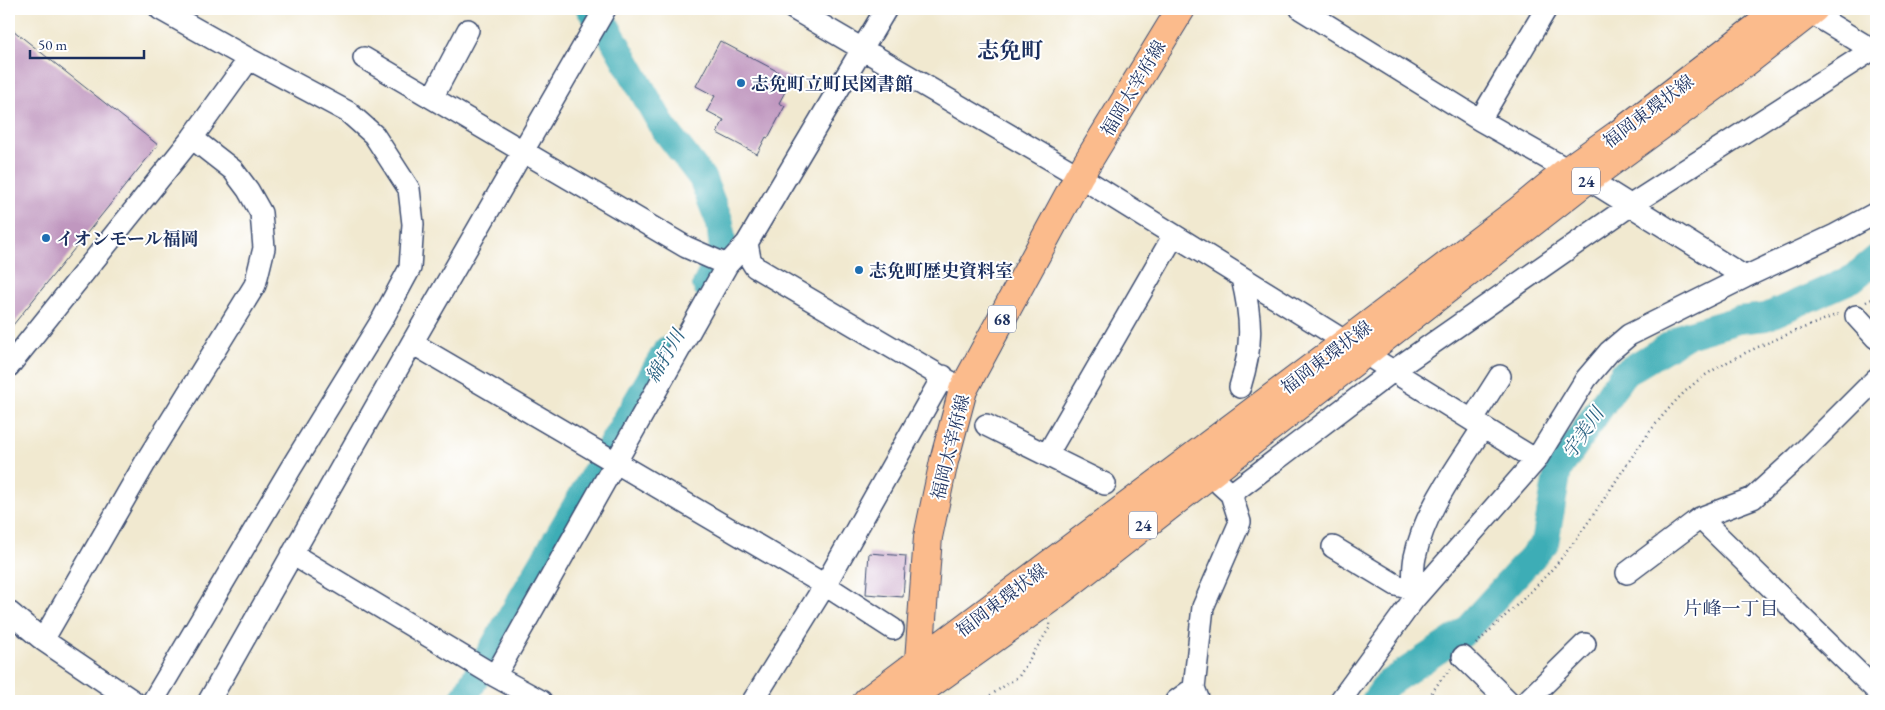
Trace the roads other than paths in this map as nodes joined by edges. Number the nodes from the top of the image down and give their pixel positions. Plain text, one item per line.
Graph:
1 (160, 9) edge
2 (605, 9) edge
3 (794, 9) edge
4 (886, 9) edge
5 (1181, 9) edge
6 (1301, 9) edge
7 (1546, 9) edge
8 (1781, 9) edge
9 (1810, 10) edge
10 (468, 30) dead end
11 (862, 50) junction
12 (1874, 51) edge
13 (364, 58) dead end
14 (249, 59) junction
15 (432, 98) junction
16 (1480, 120) junction
17 (192, 138) junction
18 (523, 150) junction
19 (1578, 175) junction
20 (1079, 176) junction
21 (1632, 205) junction
22 (1876, 213) edge
23 (1174, 235) junction
24 (747, 243) junction
25 (727, 265) junction
26 (1746, 277) junction
27 (1242, 278) junction
28 (1854, 310) road end
29 (1876, 338) edge
30 (412, 344) junction
31 (1355, 348) junction
32 (9, 366) edge
33 (1393, 371) junction
34 (1500, 376) dead end
35 (1876, 379) edge
36 (953, 383) junction
37 (1240, 386) dead end
38 (1478, 423) junction
39 (986, 424) dead end
40 (1047, 455) junction
41 (1536, 460) junction
42 (615, 462) junction
43 (1209, 474) junction
44 (1105, 484) dead end
45 (1231, 494) junction
46 (1700, 518) junction
47 (1333, 547) dead end
48 (292, 554) junction
49 (1627, 573) dead end
50 (825, 585) junction
51 (1414, 595) junction
52 (9, 612) edge
53 (893, 628) dead end
54 (43, 640) junction
55 (1585, 644) dead end
56 (1463, 657) road end
57 (917, 662) junction
58 (495, 676) junction
59 (1876, 690) edge
60 (1197, 695) edge
61 (914, 698) edge
62 (133, 701) edge
63 (154, 701) edge
64 (209, 701) edge
65 (541, 701) edge
66 (753, 701) edge
67 (867, 701) edge
68 (1176, 701) edge
69 (1340, 701) edge
70 (1508, 701) edge
71 (1527, 701) edge

1 - 14 street
2 - 18 street
3 - 11 street
4 - 11 street
5 - 20 main road, 福岡太宰府線 / 68
6 - 16 street
7 - 16 street
8 - 19 main road, 福岡東環状線 / 24
9 - 12 street
9 - 19 main road, 福岡東環状線 / 24
10 - 15 street
11 - 20 street
11 - 24 street
12 - 21 street
13 - 15 street
14 - 17 street
14 - 63 street
15 - 18 street
16 - 19 street
17 - 32 street
17 - 54 street
18 - 25 street
18 - 30 street
19 - 21 street
19 - 31 main road, 福岡東環状線 / 24
20 - 23 street
20 - 36 main road, 福岡太宰府線 / 68
21 - 26 street
21 - 33 street
22 - 26 street
23 - 27 street
23 - 40 street
24 - 25 street
24 - 36 street
25 - 42 street
26 - 41 street
27 - 31 street
27 - 37 street
28 - 29 street
30 - 42 street
30 - 48 street
31 - 33 street
31 - 43 main road, 福岡東環状線 / 24
31 - 57 main road, 福岡東環状線 / 24
33 - 38 street
33 - 45 street
34 - 38 street
35 - 46 street
36 - 50 street
36 - 57 main road, 福岡太宰府線 / 68
38 - 41 street
38 - 51 street
39 - 40 street
40 - 44 street
41 - 51 street
42 - 50 street
42 - 58 street
43 - 45 street
43 - 61 main road, 福岡東環状線 / 24
45 - 60 street
46 - 49 street
46 - 59 street
47 - 51 street
48 - 58 street
48 - 64 street
50 - 53 street
50 - 66 street
51 - 69 street
52 - 54 street
54 - 62 street
55 - 71 street
56 - 70 street
57 - 61 main road, 福岡太宰府線 / 68
57 - 67 main road, 福岡東環状線 / 24
58 - 65 street
60 - 68 street

